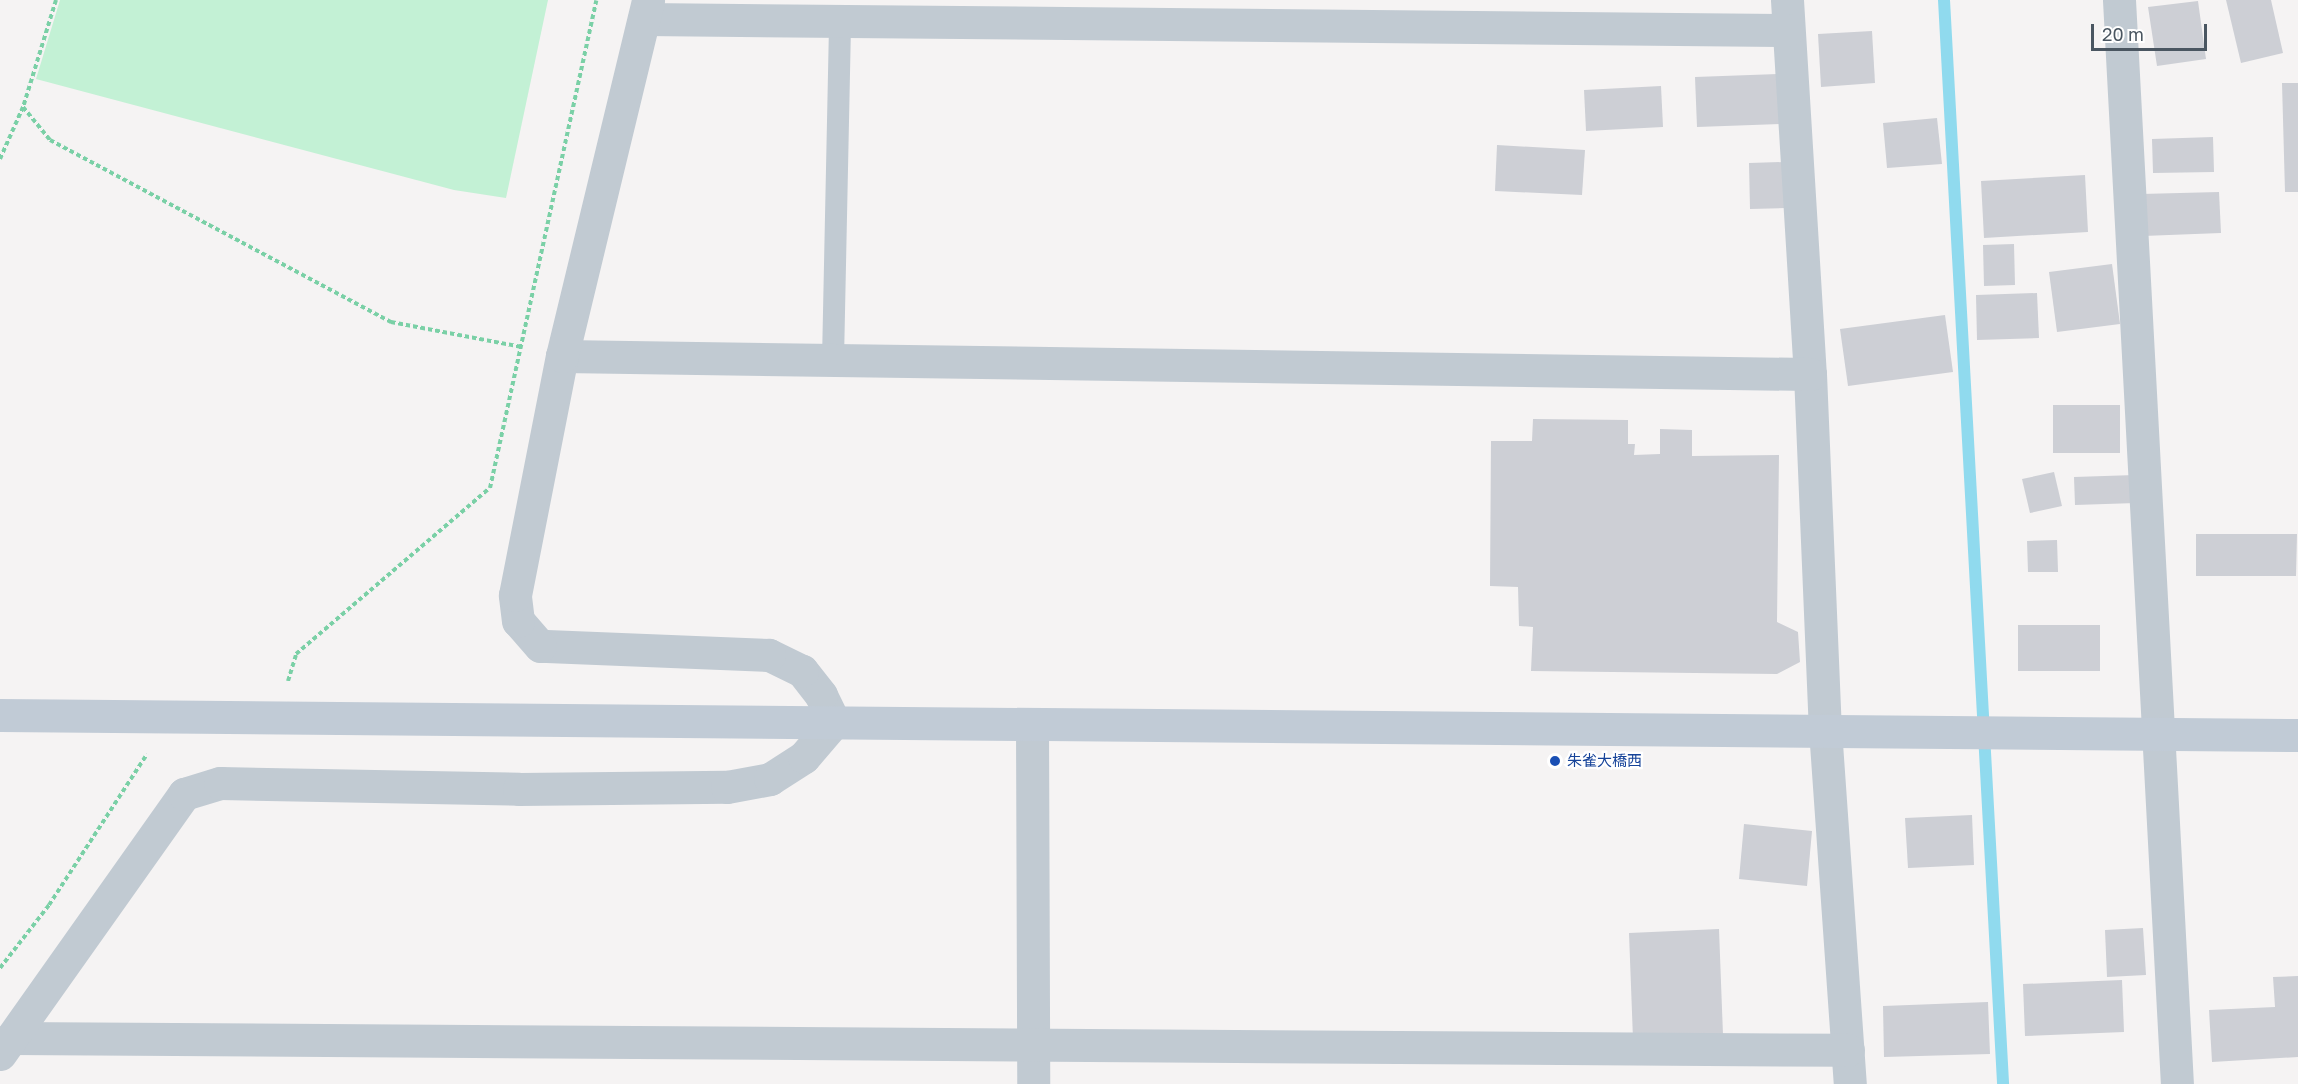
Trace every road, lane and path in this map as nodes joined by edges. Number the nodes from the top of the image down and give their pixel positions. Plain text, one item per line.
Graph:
1 (56, 0) edge
2 (596, 0) edge
3 (2119, 0) edge
4 (646, 10) edge
5 (1787, 15) edge
6 (840, 21) junction
7 (23, 107) junction
8 (0, 159) edge
9 (520, 347) junction
10 (562, 356) junction
11 (833, 360) junction
12 (1810, 374) junction
13 (286, 687) dead end
14 (0, 715) edge
15 (834, 722) junction
16 (1032, 724) junction
17 (1825, 729) junction
18 (2157, 733) junction
19 (2298, 735) edge
20 (148, 752) dead end
21 (0, 968) edge
22 (6, 1046) edge
23 (1033, 1046) junction
24 (1848, 1050) junction
25 (1033, 1084) edge
26 (1850, 1084) edge
27 (2177, 1084) edge

1 - 7 path
2 - 9 path
3 - 18 street
4 - 6 street
4 - 10 street
5 - 6 street
5 - 12 street
6 - 11 lane
7 - 8 path
7 - 9 path
9 - 10 path
9 - 13 path
10 - 11 street
10 - 15 street
11 - 12 street
12 - 17 street
14 - 15 street
15 - 16 street
15 - 22 street
16 - 17 street
16 - 23 street
17 - 18 street
17 - 24 street
18 - 19 street
18 - 27 street
20 - 21 path
22 - 23 street
23 - 24 street
23 - 25 street
24 - 26 street

